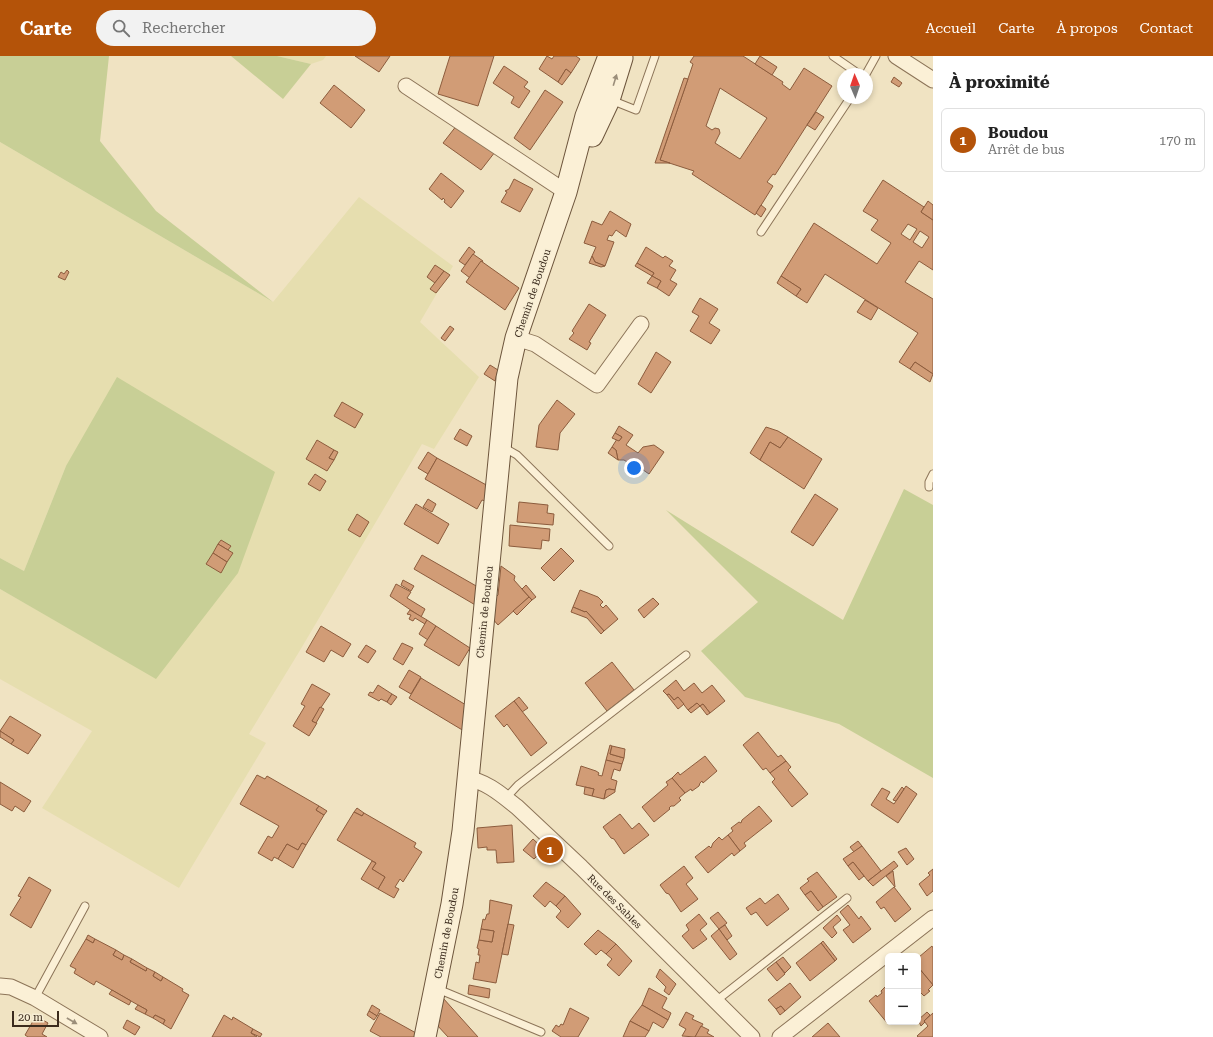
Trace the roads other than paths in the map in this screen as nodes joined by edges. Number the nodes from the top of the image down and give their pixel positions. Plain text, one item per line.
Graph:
1 (609, 56) edge
2 (622, 56) edge
3 (655, 56) edge
4 (833, 56) edge
5 (876, 56) edge
6 (896, 56) edge
7 (850, 68) edge
8 (869, 68) edge
9 (933, 80) edge
10 (406, 86) dead end
11 (601, 97) junction
12 (846, 104) edge
13 (566, 192) junction
14 (761, 232) dead end
15 (641, 324) dead end
16 (516, 338) junction
17 (500, 447) junction
18 (933, 474) edge
19 (929, 487) dead end
20 (609, 546) dead end
21 (686, 655) dead end
22 (467, 779) junction
23 (506, 798) junction
24 (847, 898) dead end
25 (85, 906) dead end
26 (933, 918) edge
27 (0, 986) edge
28 (435, 990) junction
29 (35, 998) junction
30 (716, 1001) junction
31 (541, 1032) dead end
32 (100, 1037) edge
33 (424, 1037) edge
34 (752, 1037) edge
35 (780, 1037) edge

1 - 11 street, Chemin de Boudou
11 -> 2 street, Chemin de Boudou
3 - 11 lane
4 - 7 lane
5 - 8 lane
6 - 9 street
10 - 13 street
11 - 13 street, Chemin de Boudou
12 - 14 lane
13 - 16 street, Chemin de Boudou
15 - 16 street
16 - 17 street, Chemin de Boudou
17 - 20 lane
17 - 22 street, Chemin de Boudou
18 - 19 lane
21 - 23 lane
22 - 23 street, Rue des Sables
22 - 28 street, Chemin de Boudou
23 - 30 street, Rue des Sables
24 - 30 lane
25 - 29 lane
26 - 35 street
27 - 29 street
28 - 31 lane
28 - 33 street, Chemin de Boudou
29 -> 32 street
30 - 34 street, Rue des Sables

